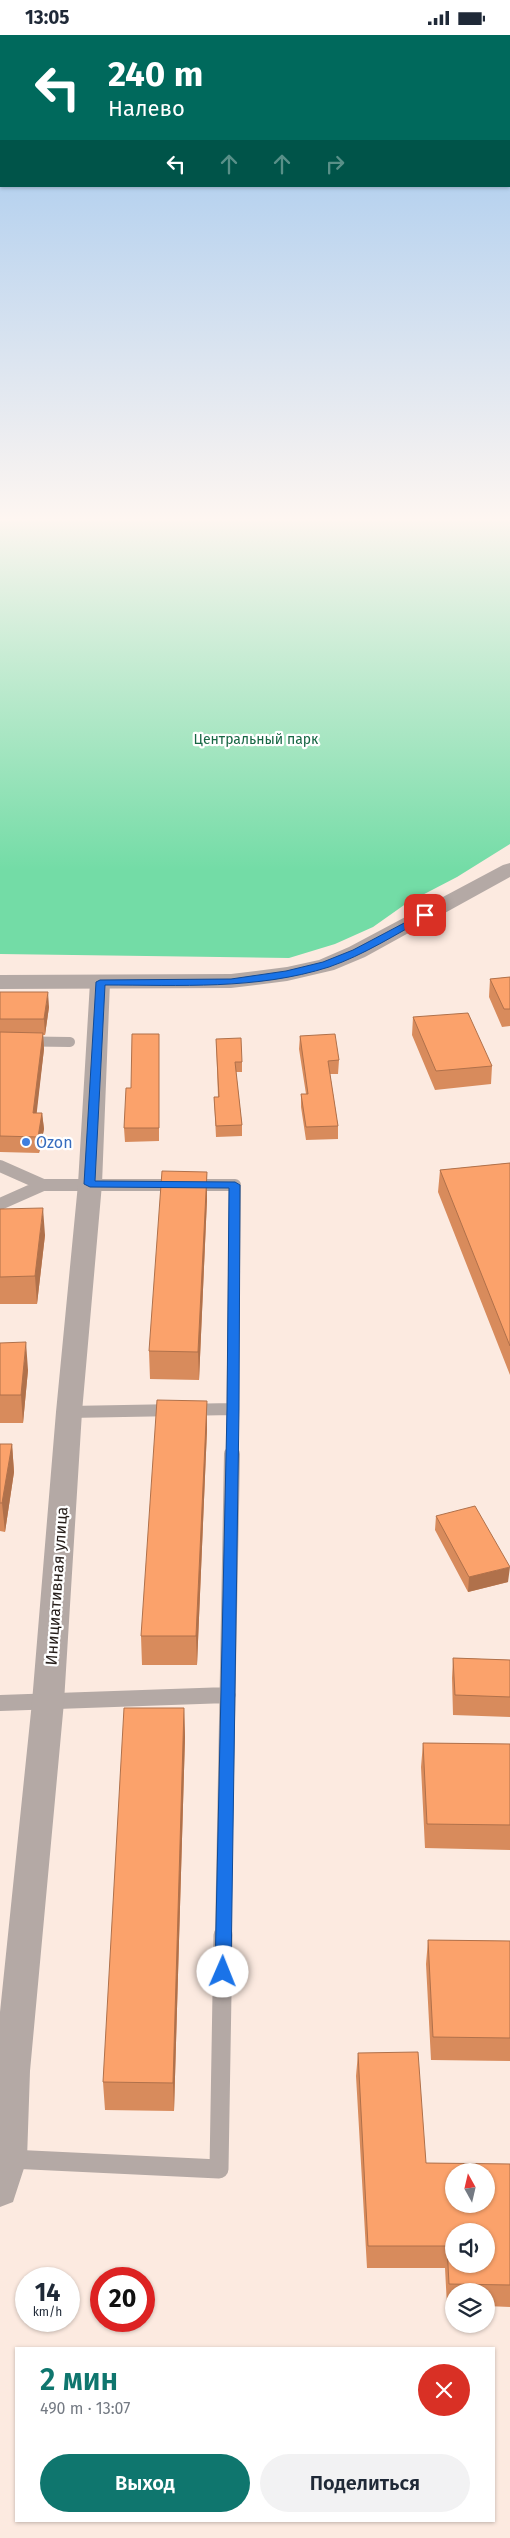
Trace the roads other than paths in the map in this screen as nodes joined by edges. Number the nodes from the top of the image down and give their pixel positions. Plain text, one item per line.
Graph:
1 (510, 869) edge
2 (0, 981) edge
3 (100, 982) junction
4 (0, 1041) edge
5 (70, 1043) dead end
6 (0, 1166) edge
7 (90, 1184) junction
8 (43, 1185) junction
9 (0, 1204) edge
10 (233, 1409) junction
11 (69, 1412) junction
12 (228, 1695) junction
13 (48, 1702) junction
14 (0, 1703) edge
15 (8, 2159) junction
16 (0, 2189) edge

1 - 3 street
2 - 3 street
3 - 7 street, Инициативная улица
4 - 5 lane
6 - 8 lane
7 - 8 lane
7 - 10 lane
7 - 11 street, Инициативная улица
8 - 9 lane
10 - 11 lane
10 - 12 lane
11 - 13 street, Инициативная улица
12 - 13 lane
12 - 15 lane
13 - 14 lane
13 - 15 street, Инициативная улица
15 - 16 street, Инициативная улица

